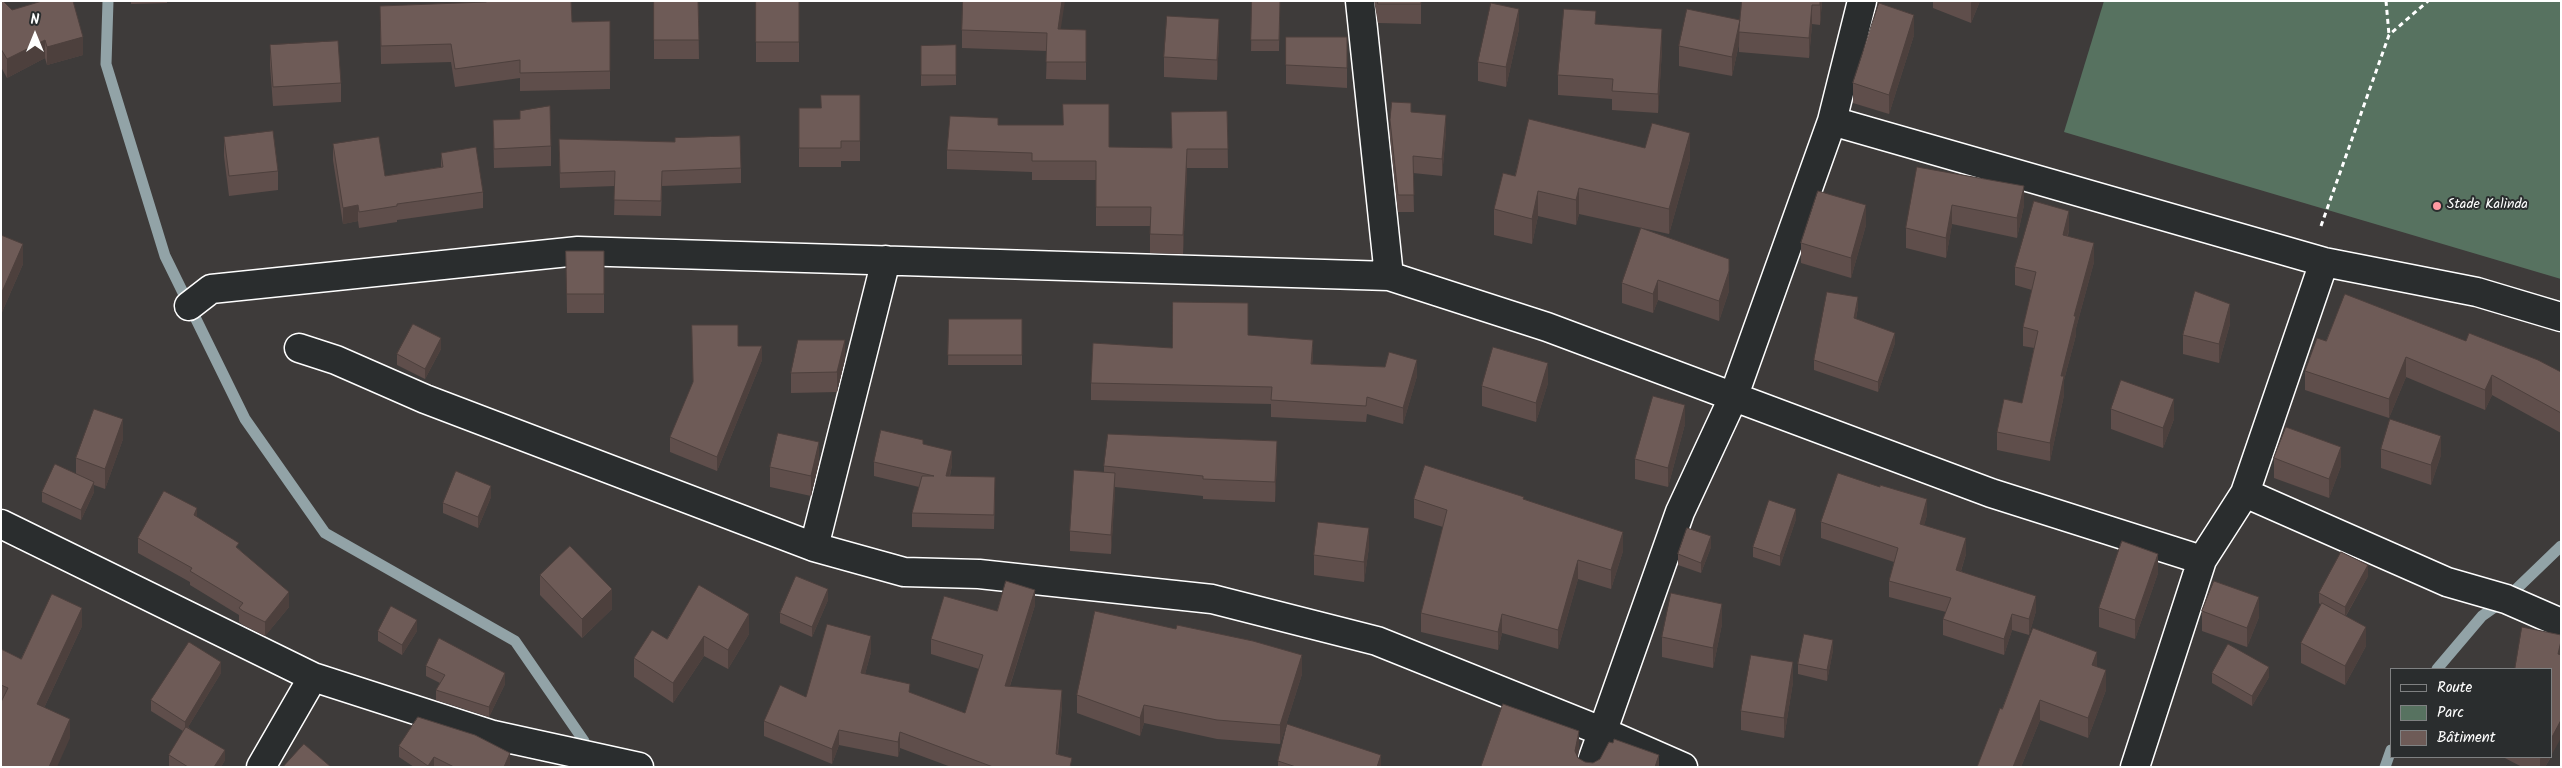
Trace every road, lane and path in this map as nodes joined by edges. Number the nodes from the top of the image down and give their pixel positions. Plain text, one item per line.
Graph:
1 (1360, 1) edge
2 (1862, 1) edge
3 (2386, 1) edge
4 (2428, 1) edge
5 (2389, 35) junction
6 (1832, 121) junction
7 (886, 260) junction
8 (2324, 262) junction
9 (1389, 276) junction
10 (189, 306) dead end
11 (2561, 318) edge
12 (299, 348) dead end
13 (1734, 398) junction
14 (2245, 493) junction
15 (1, 524) edge
16 (814, 547) junction
17 (2202, 560) junction
18 (2561, 622) edge
19 (314, 678) junction
20 (1601, 731) junction
21 (261, 767) edge
22 (639, 767) edge
23 (1590, 767) edge
24 (1683, 767) edge
25 (2135, 767) edge

1 - 9 street
2 - 6 street
3 - 5 path
4 - 5 path
5 - 8 path
6 - 8 street
6 - 13 street
7 - 9 street
7 - 10 street
7 - 16 street
8 - 11 street
8 - 14 street
9 - 13 street
12 - 16 street
13 - 17 street
13 - 20 street
14 - 17 street
14 - 18 street
15 - 19 street
16 - 20 street
17 - 25 street
19 - 21 street
19 - 22 street
20 - 23 street
20 - 24 street

